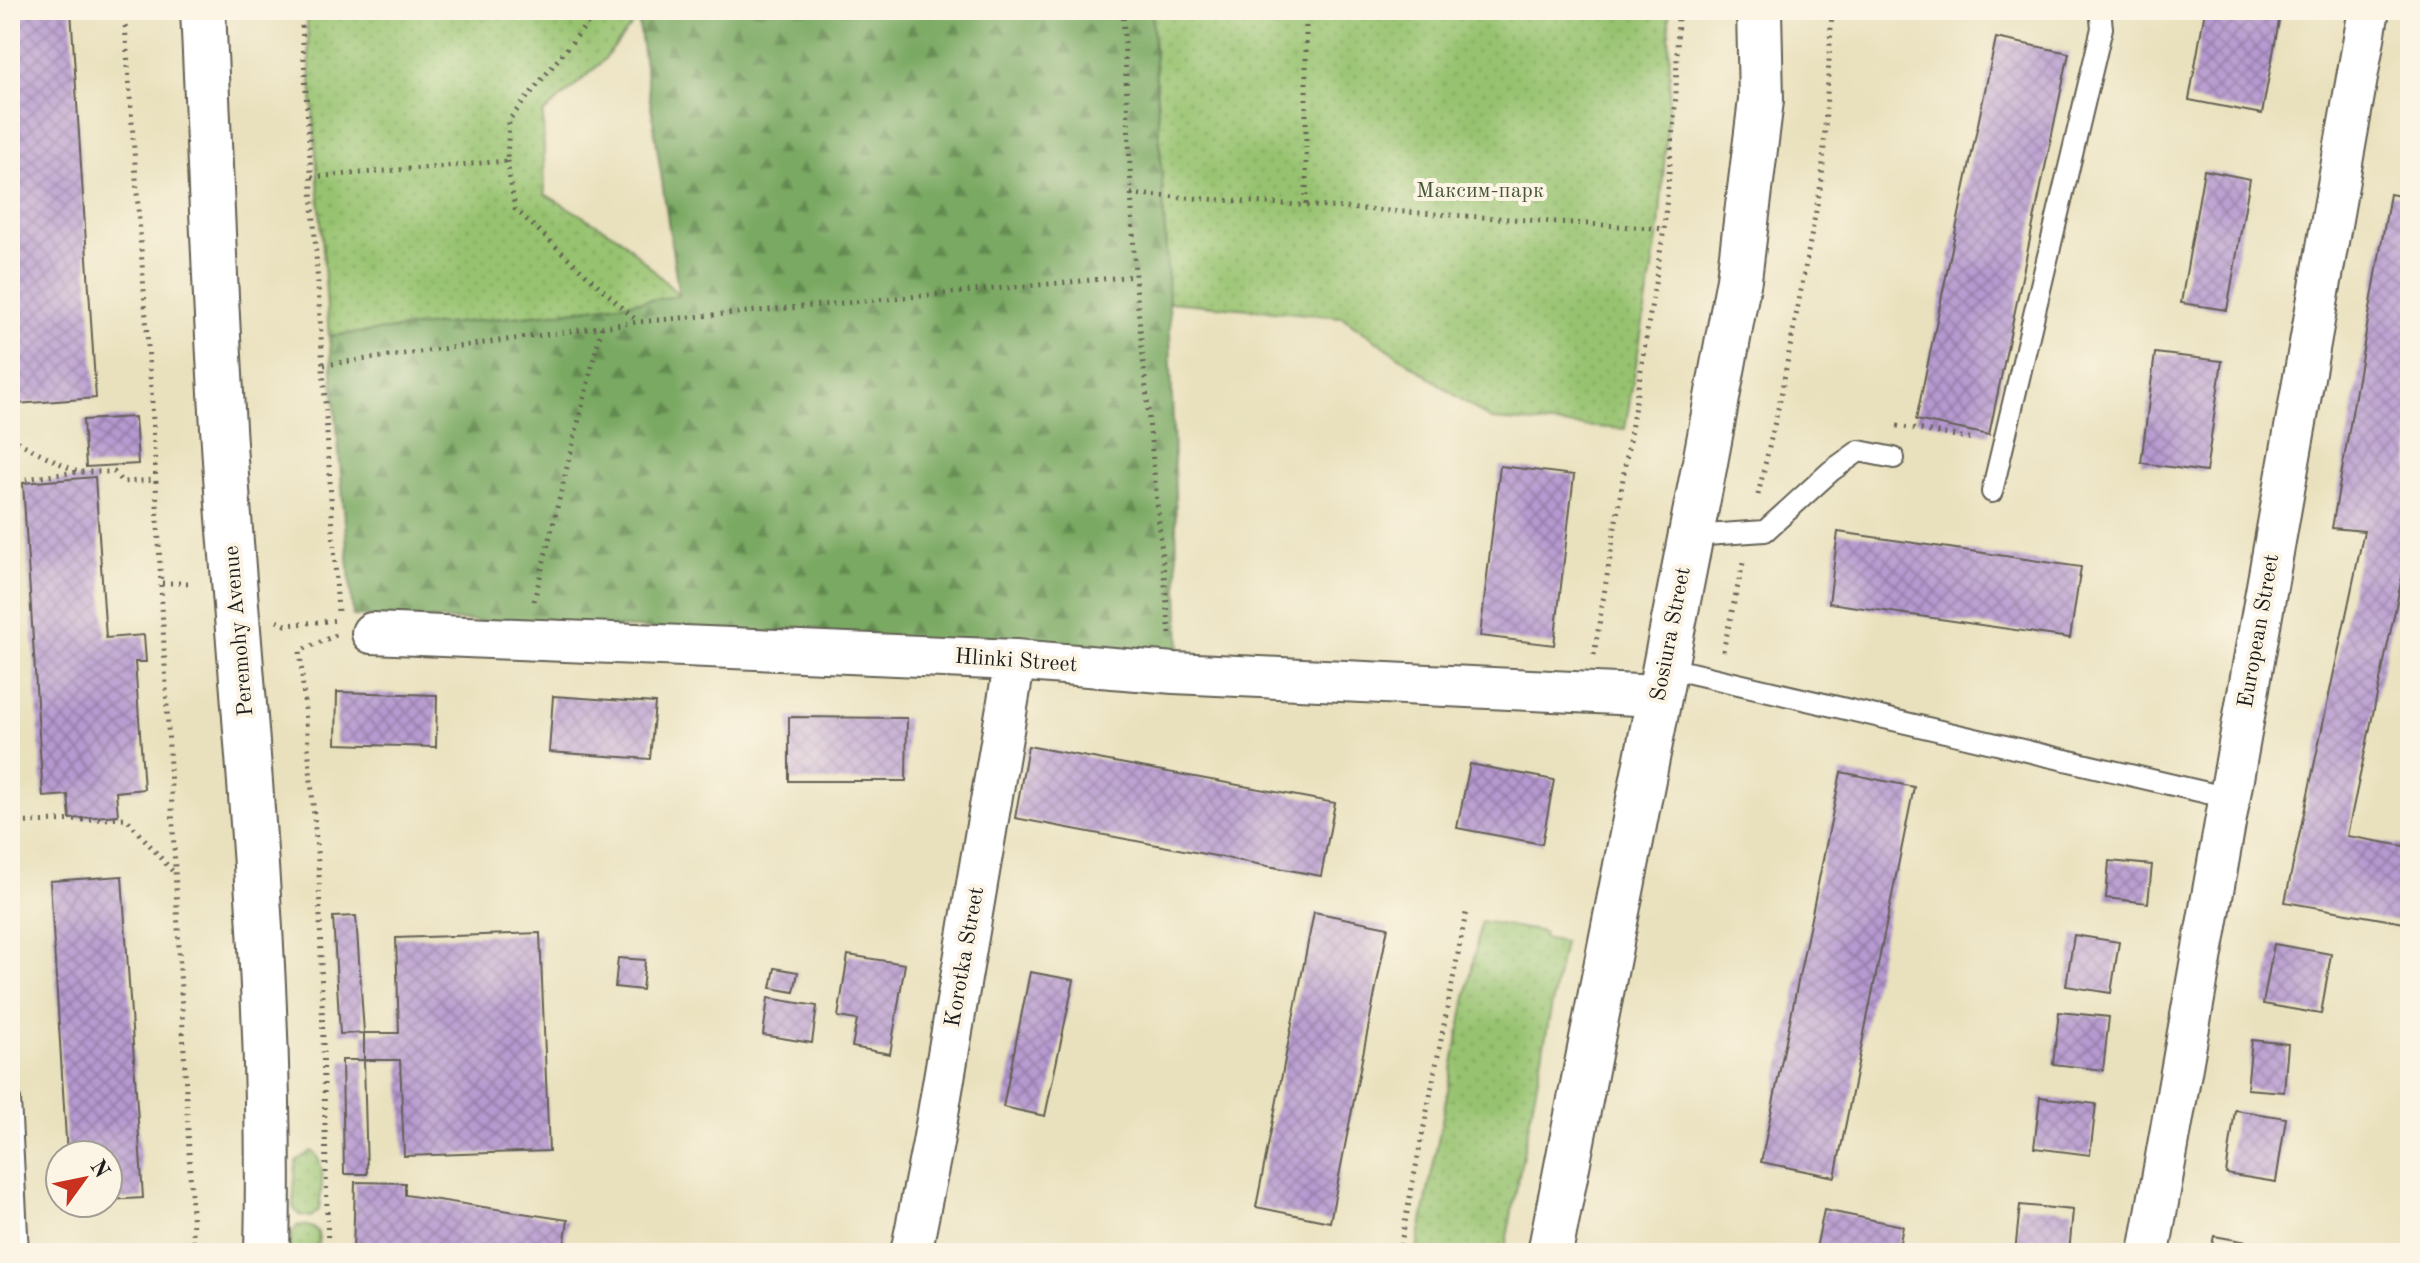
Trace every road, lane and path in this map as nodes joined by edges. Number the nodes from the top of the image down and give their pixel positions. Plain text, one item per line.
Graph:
1 (124, 10) edge
2 (203, 10) edge
3 (301, 10) edge
4 (598, 10) edge
5 (1123, 10) edge
6 (1306, 10) edge
7 (1678, 10) edge
8 (1759, 10) edge
9 (1832, 10) edge
10 (2100, 10) edge
11 (2369, 10) edge
12 (507, 161) junction
13 (312, 177) junction
14 (1131, 194) junction
15 (1306, 204) junction
16 (1664, 229) junction
17 (1135, 276) junction
18 (638, 322) junction
19 (602, 326) junction
20 (324, 365) junction
21 (10, 438) edge
22 (1894, 458) dead end
23 (77, 472) junction
24 (156, 480) junction
25 (10, 481) edge
26 (1992, 492) dead end
27 (1750, 532) junction
28 (1691, 536) junction
29 (372, 633) dead end
30 (525, 640) junction
31 (1015, 660) junction
32 (1174, 673) junction
33 (1716, 679) junction
34 (1662, 682) junction
35 (1588, 693) junction
36 (2229, 798) junction
37 (10, 823) edge
38 (176, 876) junction
39 (1466, 913) dead end
40 (10, 1100) edge
41 (18, 1253) edge
42 (194, 1253) edge
43 (267, 1253) edge
44 (328, 1253) edge
45 (911, 1253) edge
46 (1399, 1253) edge
47 (1550, 1253) edge
48 (2149, 1253) edge

1 - 24 path
2 - 43 main road, Peremohy Avenue
3 - 13 path
4 - 12 path
5 - 14 path
6 - 15 path
7 - 16 path
8 - 28 main road, Sosiura Street
9 - 27 path
10 - 26 lane
11 - 36 street, European Street
12 - 13 path
12 - 18 path
13 - 20 path
14 - 15 path
14 - 17 path
15 - 16 path
16 - 35 path
17 - 18 path
17 - 32 path
18 - 19 path
19 - 20 path
19 - 30 path
20 - 44 path
21 - 23 path
22 - 27 lane
23 - 24 path
23 - 25 path
24 - 38 path
27 - 28 lane
27 - 33 path
28 - 34 main road, Sosiura Street
29 - 30 street, Hlinki Street
30 - 31 street, Hlinki Street
31 - 32 street, Hlinki Street
31 - 45 street, Korotka Street
32 - 35 street, Hlinki Street
33 - 34 lane
33 - 36 lane
34 - 35 street, Hlinki Street
34 - 47 main road, Sosiura Street
36 - 48 street, European Street
37 - 38 path
38 - 42 path
39 - 46 path
40 - 41 lane

